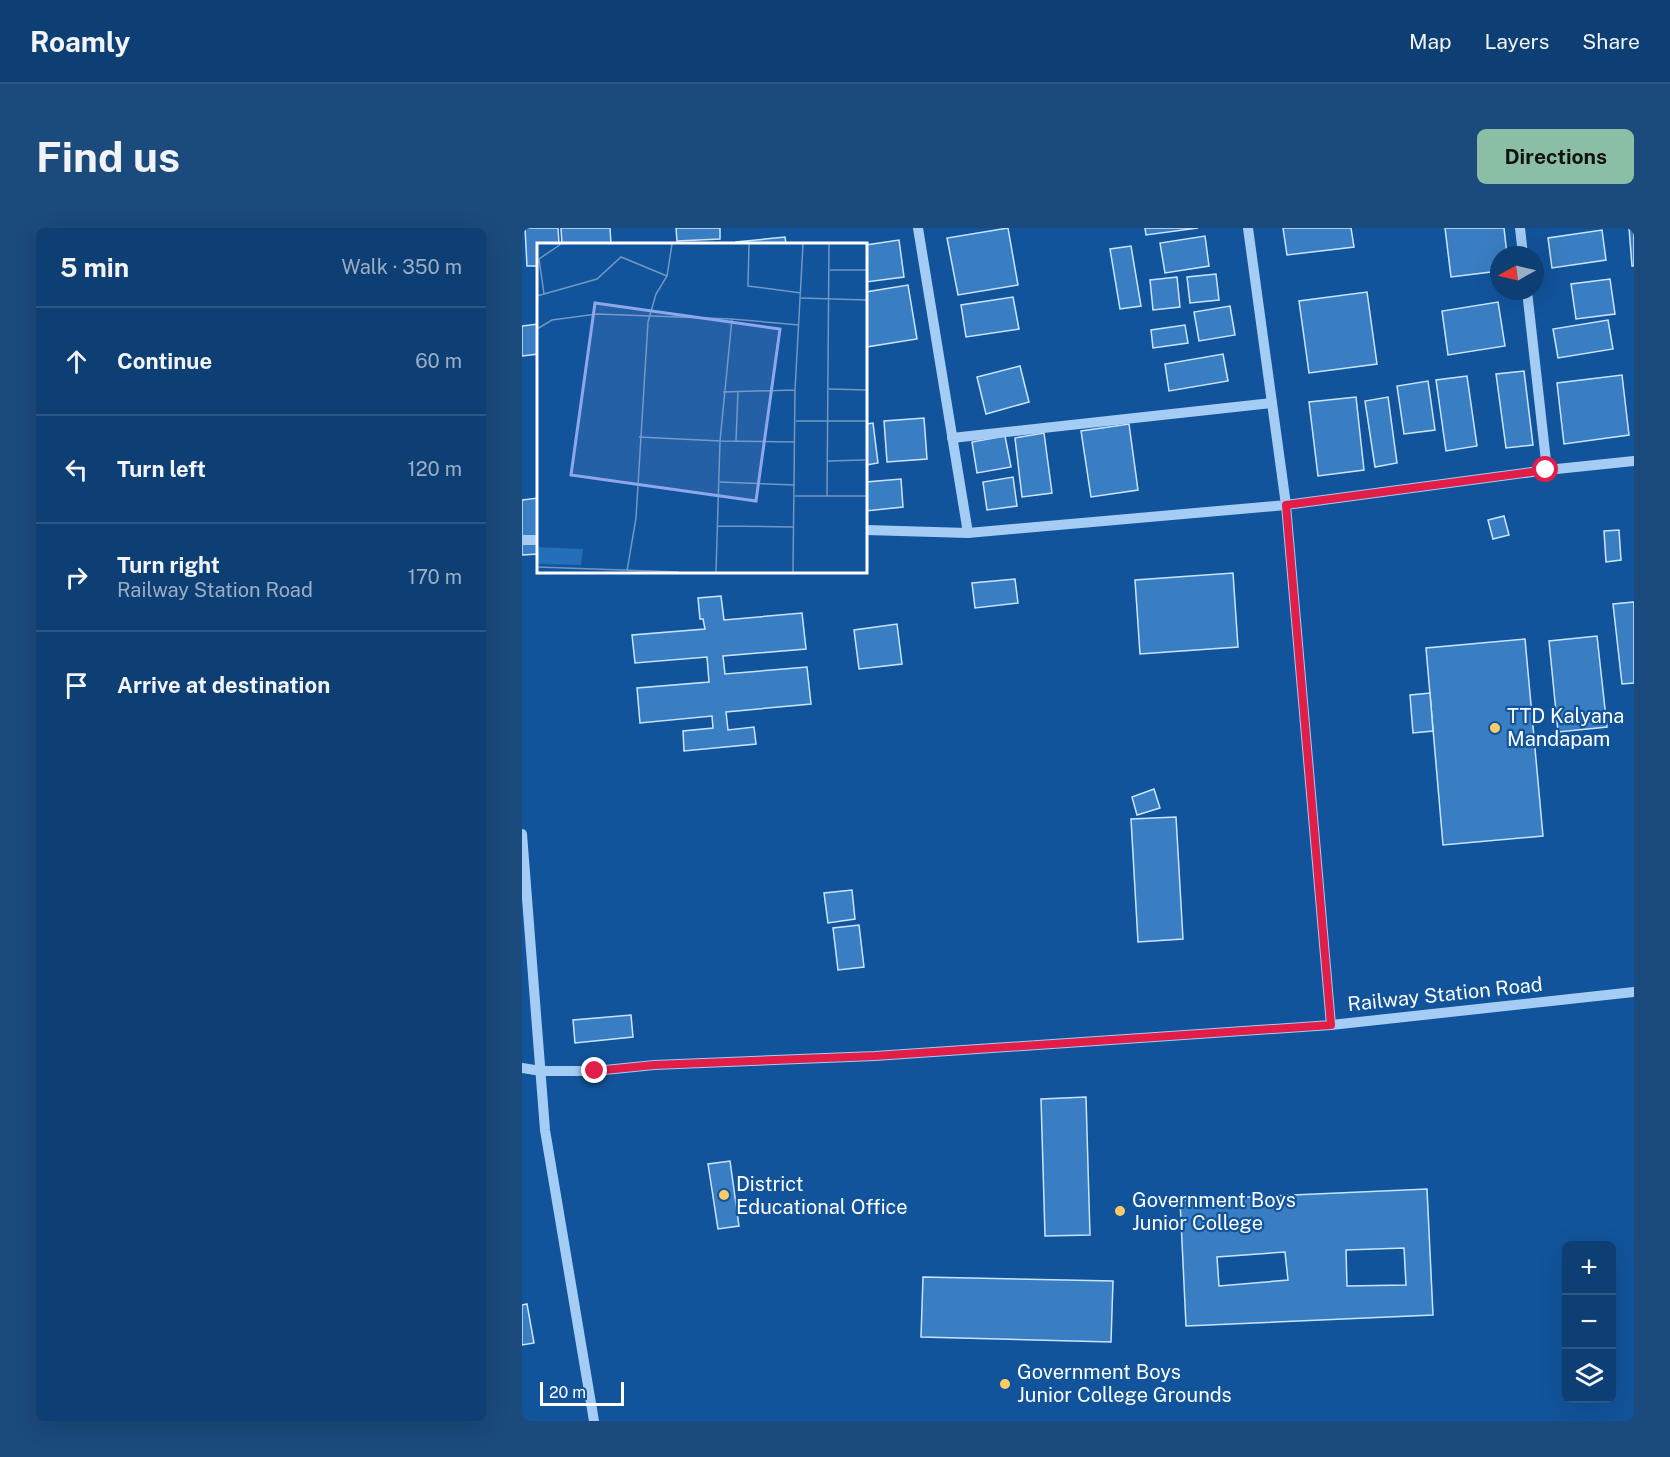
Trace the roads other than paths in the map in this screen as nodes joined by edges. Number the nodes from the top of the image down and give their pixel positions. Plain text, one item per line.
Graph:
1 (918, 228) edge
2 (1248, 228) edge
3 (1520, 228) edge
4 (1522, 246) edge
5 (1528, 300) edge
6 (1272, 403) junction
7 (952, 438) junction
8 (1634, 461) edge
9 (1546, 470) junction
10 (1286, 505) junction
11 (867, 530) edge
12 (968, 533) junction
13 (522, 834) edge
14 (1634, 992) edge
15 (1331, 1025) junction
16 (522, 1068) edge
17 (542, 1071) junction
18 (594, 1421) edge

1 - 7 street
2 - 6 street
3 - 4 street
5 - 9 street
6 - 7 street
6 - 10 street
7 - 12 street
8 - 9 street
9 - 10 street
10 - 12 street
10 - 15 street
11 - 12 street
13 - 17 street
14 - 15 street, Railway Station Road
15 - 17 street, Railway Station Road
16 - 17 street, Railway Station Road
17 - 18 street

